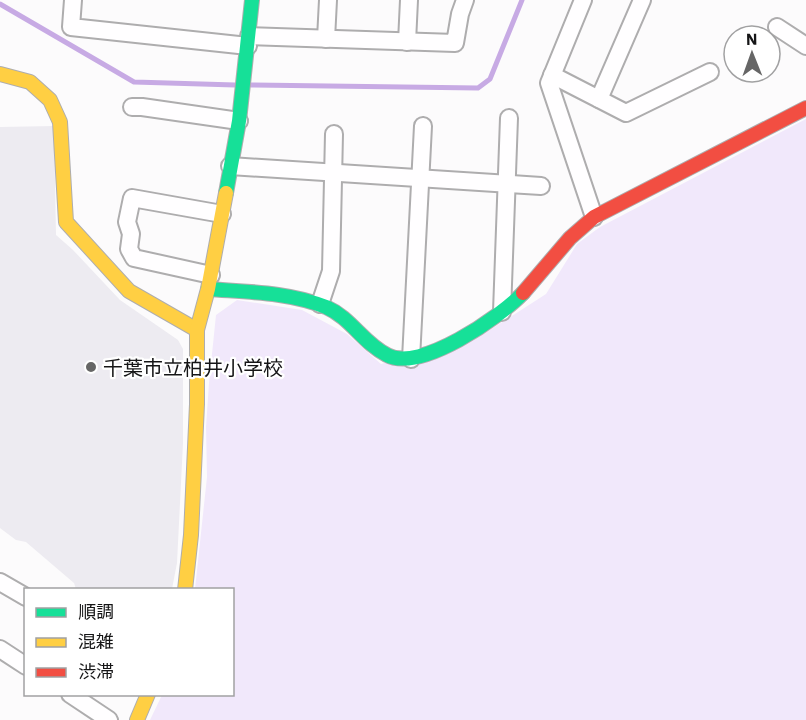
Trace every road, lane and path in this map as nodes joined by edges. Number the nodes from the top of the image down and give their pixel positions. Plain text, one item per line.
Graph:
1 (73, 0) edge
2 (252, 0) edge
3 (328, 0) edge
4 (409, 0) edge
5 (465, 0) edge
6 (583, 0) edge
7 (642, 0) edge
8 (782, 30) edge
9 (326, 39) junction
10 (249, 41) junction
11 (407, 42) junction
12 (806, 46) edge
13 (710, 72) dead end
14 (0, 74) edge
15 (552, 75) junction
16 (599, 99) junction
17 (132, 107) dead end
18 (806, 108) edge
19 (509, 118) dead end
20 (239, 121) junction
21 (423, 126) dead end
22 (334, 134) dead end
23 (230, 166) junction
24 (332, 173) junction
25 (420, 178) junction
26 (506, 183) junction
27 (541, 186) dead end
28 (222, 214) junction
29 (594, 217) junction
30 (210, 282) junction
31 (320, 304) junction
32 (502, 312) junction
33 (197, 330) junction
34 (411, 359) junction
35 (0, 582) edge
36 (185, 588) edge
37 (24, 596) edge
38 (0, 649) edge
39 (24, 665) edge
40 (73, 696) edge
41 (147, 696) edge
42 (109, 720) edge
43 (137, 720) edge

1 - 10 street
2 - 10 street
3 - 9 street
4 - 11 street
5 - 11 street
6 - 15 street
7 - 16 street
8 - 12 street
9 - 10 street
9 - 11 street
10 - 20 street
13 - 16 street
14 - 33 street
15 - 16 street
15 - 29 street
17 - 20 street
18 - 29 street
19 - 26 street
20 - 23 street
21 - 25 street
22 - 24 street
23 - 24 street
23 - 28 street
24 - 25 street
24 - 31 street
25 - 26 street
25 - 34 street
26 - 27 street
26 - 32 street
28 - 30 street
28 - 30 street
29 - 32 street
30 - 31 street
30 - 33 street
31 - 34 street
32 - 34 street
33 - 36 street
35 - 37 street
38 - 39 street
40 - 42 street
41 - 43 street

